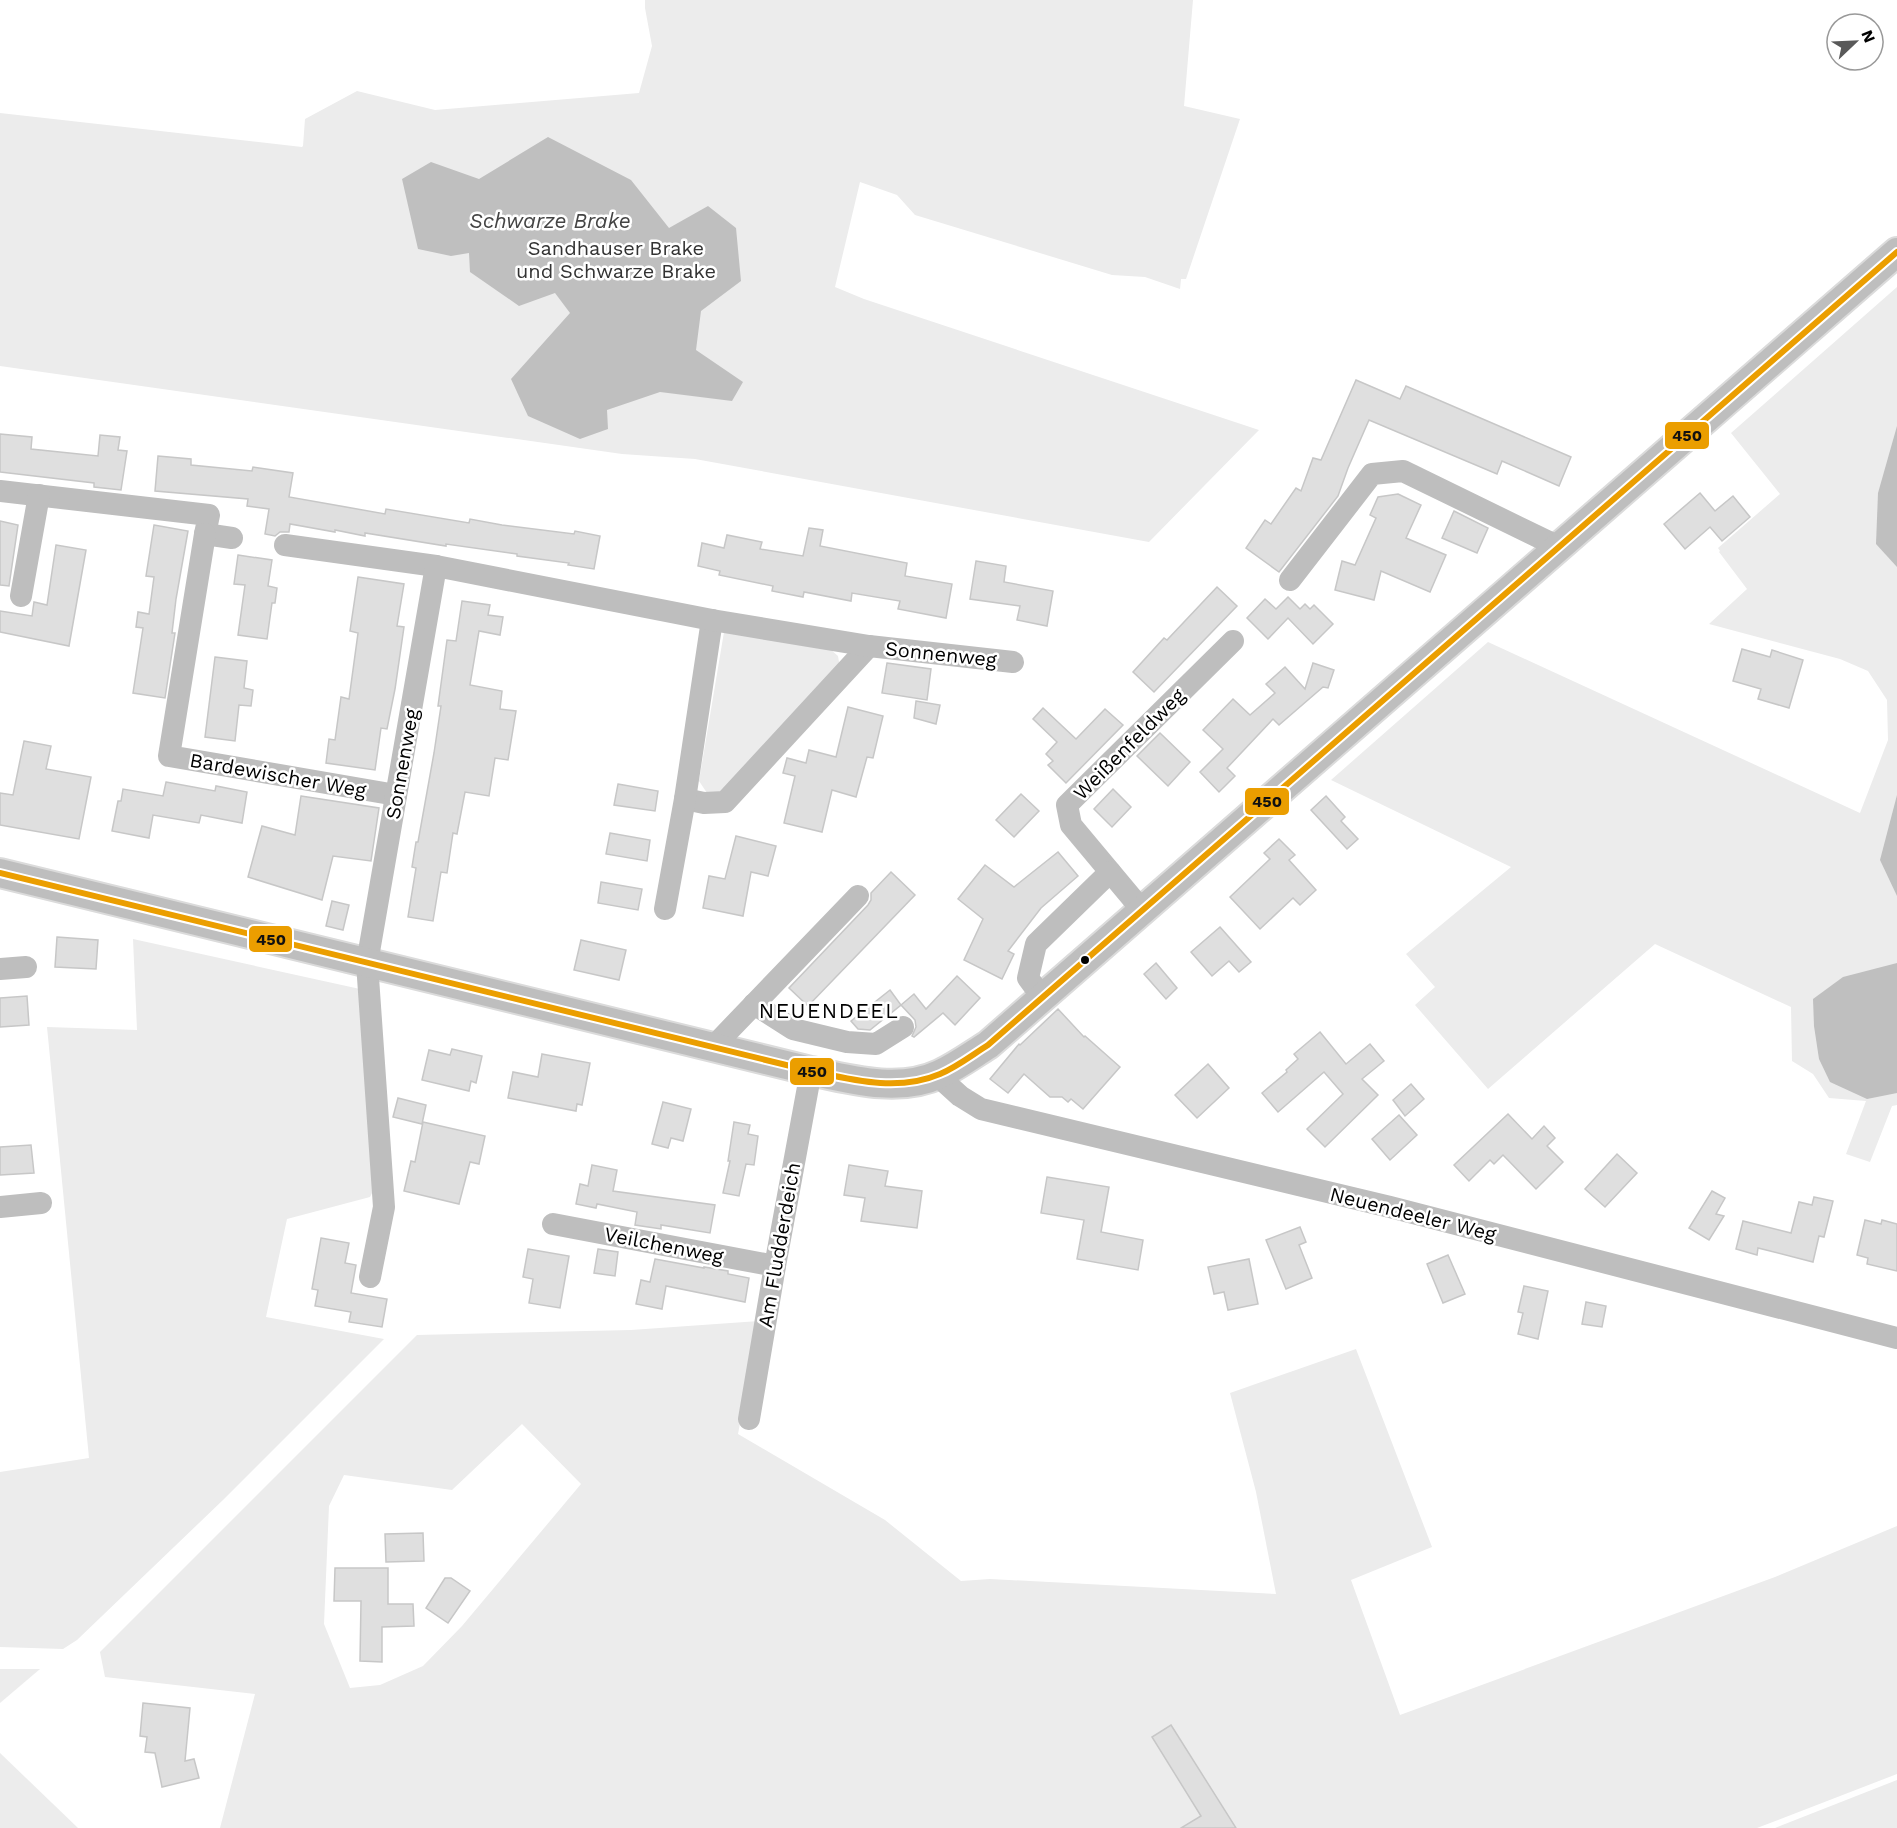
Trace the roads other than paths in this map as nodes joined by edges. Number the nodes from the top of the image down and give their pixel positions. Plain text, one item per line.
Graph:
1 (1897, 252) edge
2 (0, 491) edge
3 (39, 495) junction
4 (206, 534) junction
5 (232, 538) dead end
6 (285, 545) dead end
7 (1559, 547) junction
8 (436, 566) junction
9 (1290, 580) dead end
10 (21, 596) dead end
11 (712, 620) junction
12 (1233, 641) dead end
13 (868, 646) junction
14 (1013, 662) dead end
15 (396, 795) junction
16 (685, 799) junction
17 (1110, 872) junction
18 (0, 873) edge
19 (858, 896) dead end
20 (665, 909) dead end
21 (1142, 910) junction
22 (367, 963) junction
23 (26, 967) dead end
24 (0, 969) edge
25 (1042, 997) junction
26 (754, 1004) junction
27 (903, 1028) dead end
28 (713, 1047) junction
29 (811, 1071) junction
30 (938, 1076) junction
31 (41, 1203) dead end
32 (0, 1207) edge
33 (553, 1224) dead end
34 (775, 1266) junction
35 (370, 1277) dead end
36 (1897, 1338) edge
37 (749, 1419) dead end

1 - 7 main road
2 - 3 street
3 - 4 street
3 - 10 street
4 - 5 street
4 - 15 street, Bardewischer Weg
6 - 8 street, Sonnenweg
7 - 9 street
7 - 21 main road
8 - 11 street, Sonnenweg
8 - 15 street, Sonnenweg
11 - 13 street, Sonnenweg
11 - 16 street
12 - 17 street, Weißenfeldweg
13 - 14 street, Sonnenweg
13 - 16 street, Sonnenweg
15 - 22 street, Sonnenweg
16 - 20 street
17 - 21 street, Weißenfeldweg
17 - 25 street
18 - 22 main road
19 - 26 street
21 - 25 main road
22 - 28 main road
22 - 35 street, Sonnenweg
23 - 24 street
25 - 30 main road
26 - 27 street
26 - 28 street
28 - 29 main road
29 - 30 main road
29 - 34 street, Am Fludderdeich
30 - 36 street, Neuendeeler Weg
31 - 32 street
33 - 34 street, Veilchenweg
34 - 37 street, Am Fludderdeich

